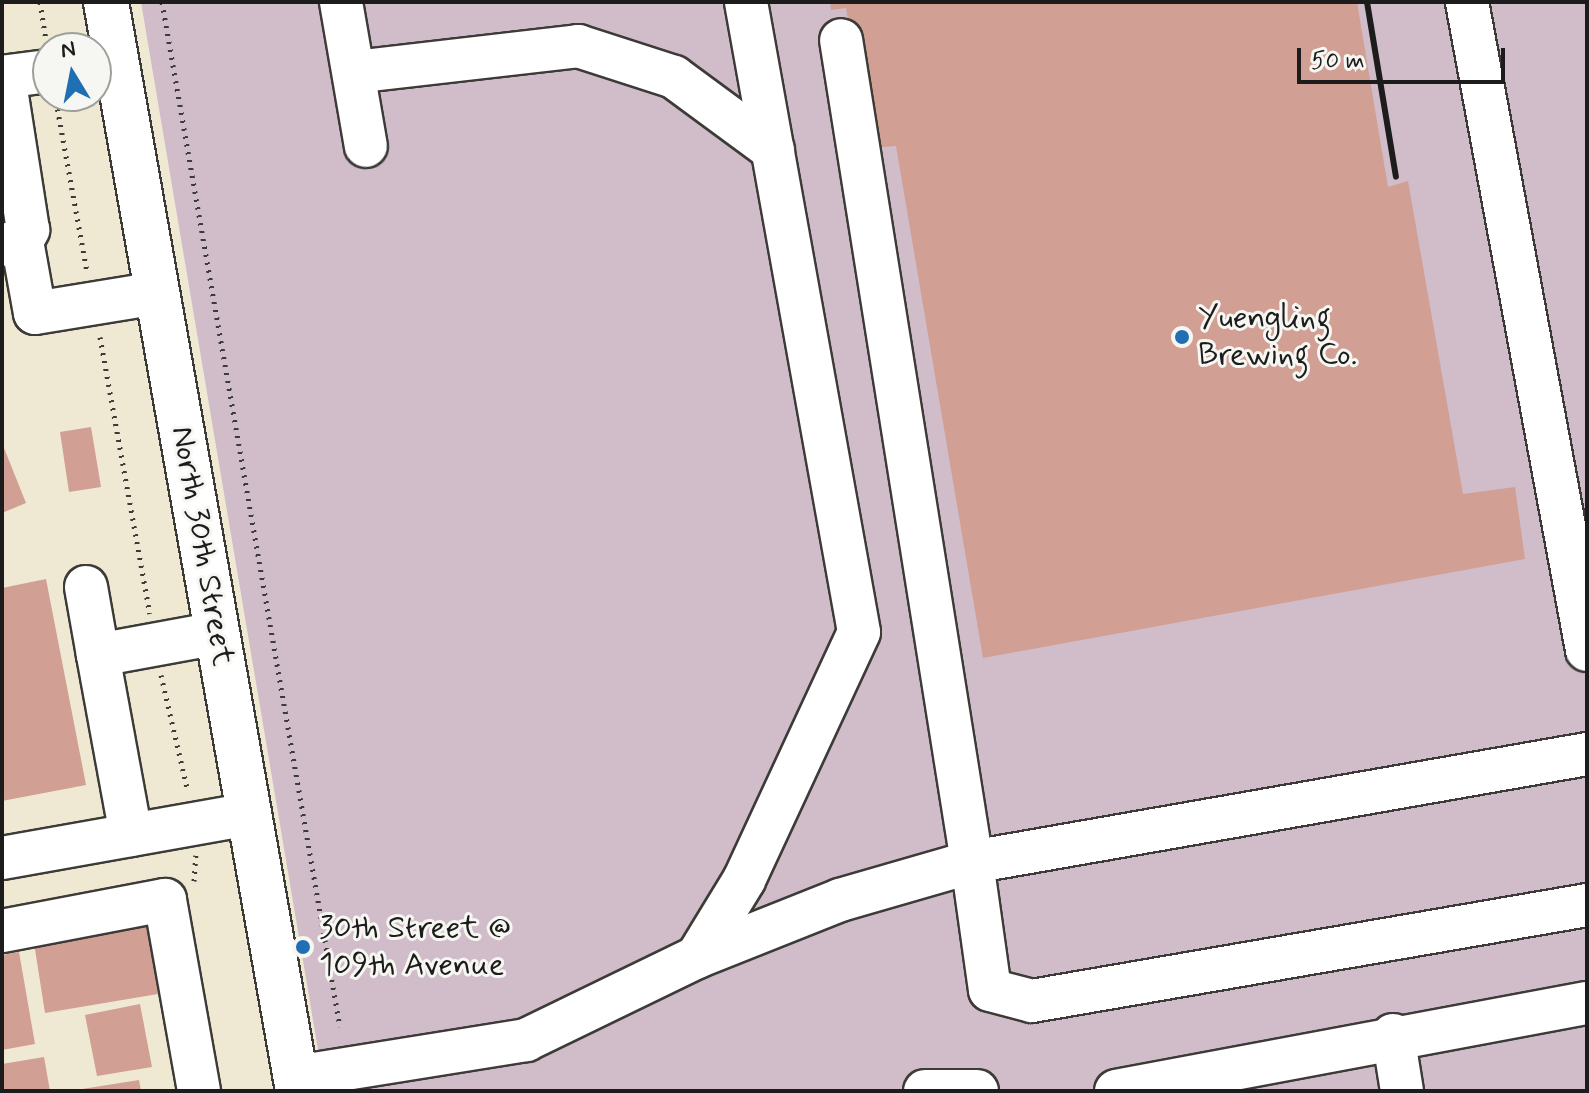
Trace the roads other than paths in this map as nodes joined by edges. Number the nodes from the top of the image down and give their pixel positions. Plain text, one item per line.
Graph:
1 (106, 2) edge
2 (341, 2) edge
3 (746, 2) edge
4 (1467, 2) edge
5 (106, 32) edge
6 (841, 40) dead end
7 (354, 72) junction
8 (32, 73) edge
9 (3, 77) edge
10 (112, 87) edge
11 (366, 146) dead end
12 (773, 150) junction
13 (12, 243) edge
14 (157, 293) junction
15 (86, 587) dead end
16 (218, 633) junction
17 (1587, 650) edge
18 (98, 655) junction
19 (1587, 754) edge
20 (250, 814) junction
21 (131, 835) junction
22 (2, 858) edge
23 (972, 862) junction
24 (1587, 905) edge
25 (2, 931) edge
26 (697, 957) junction
27 (1587, 1003) edge
28 (1393, 1035) junction
29 (297, 1084) edge
30 (199, 1091) edge
31 (925, 1091) edge
32 (977, 1091) edge
33 (1116, 1091) edge
34 (1402, 1091) edge

1 - 5 main road, North 30th Street
2 - 7 street
3 - 12 street
4 - 17 street
6 - 23 street
7 - 11 street
7 - 12 street
8 - 9 street
9 - 13 street
10 - 14 main road, North 30th Street
12 - 26 street
13 - 14 street
14 - 16 main road, North 30th Street
15 - 18 street
16 - 18 street
16 - 20 main road, North 30th Street
18 - 21 street
19 - 23 street
20 - 21 street
20 - 29 main road, North 30th Street
21 - 22 street
23 - 24 street
23 - 26 street
25 - 30 street
26 - 29 street
27 - 28 street
28 - 33 street
28 - 34 street
31 - 32 street

